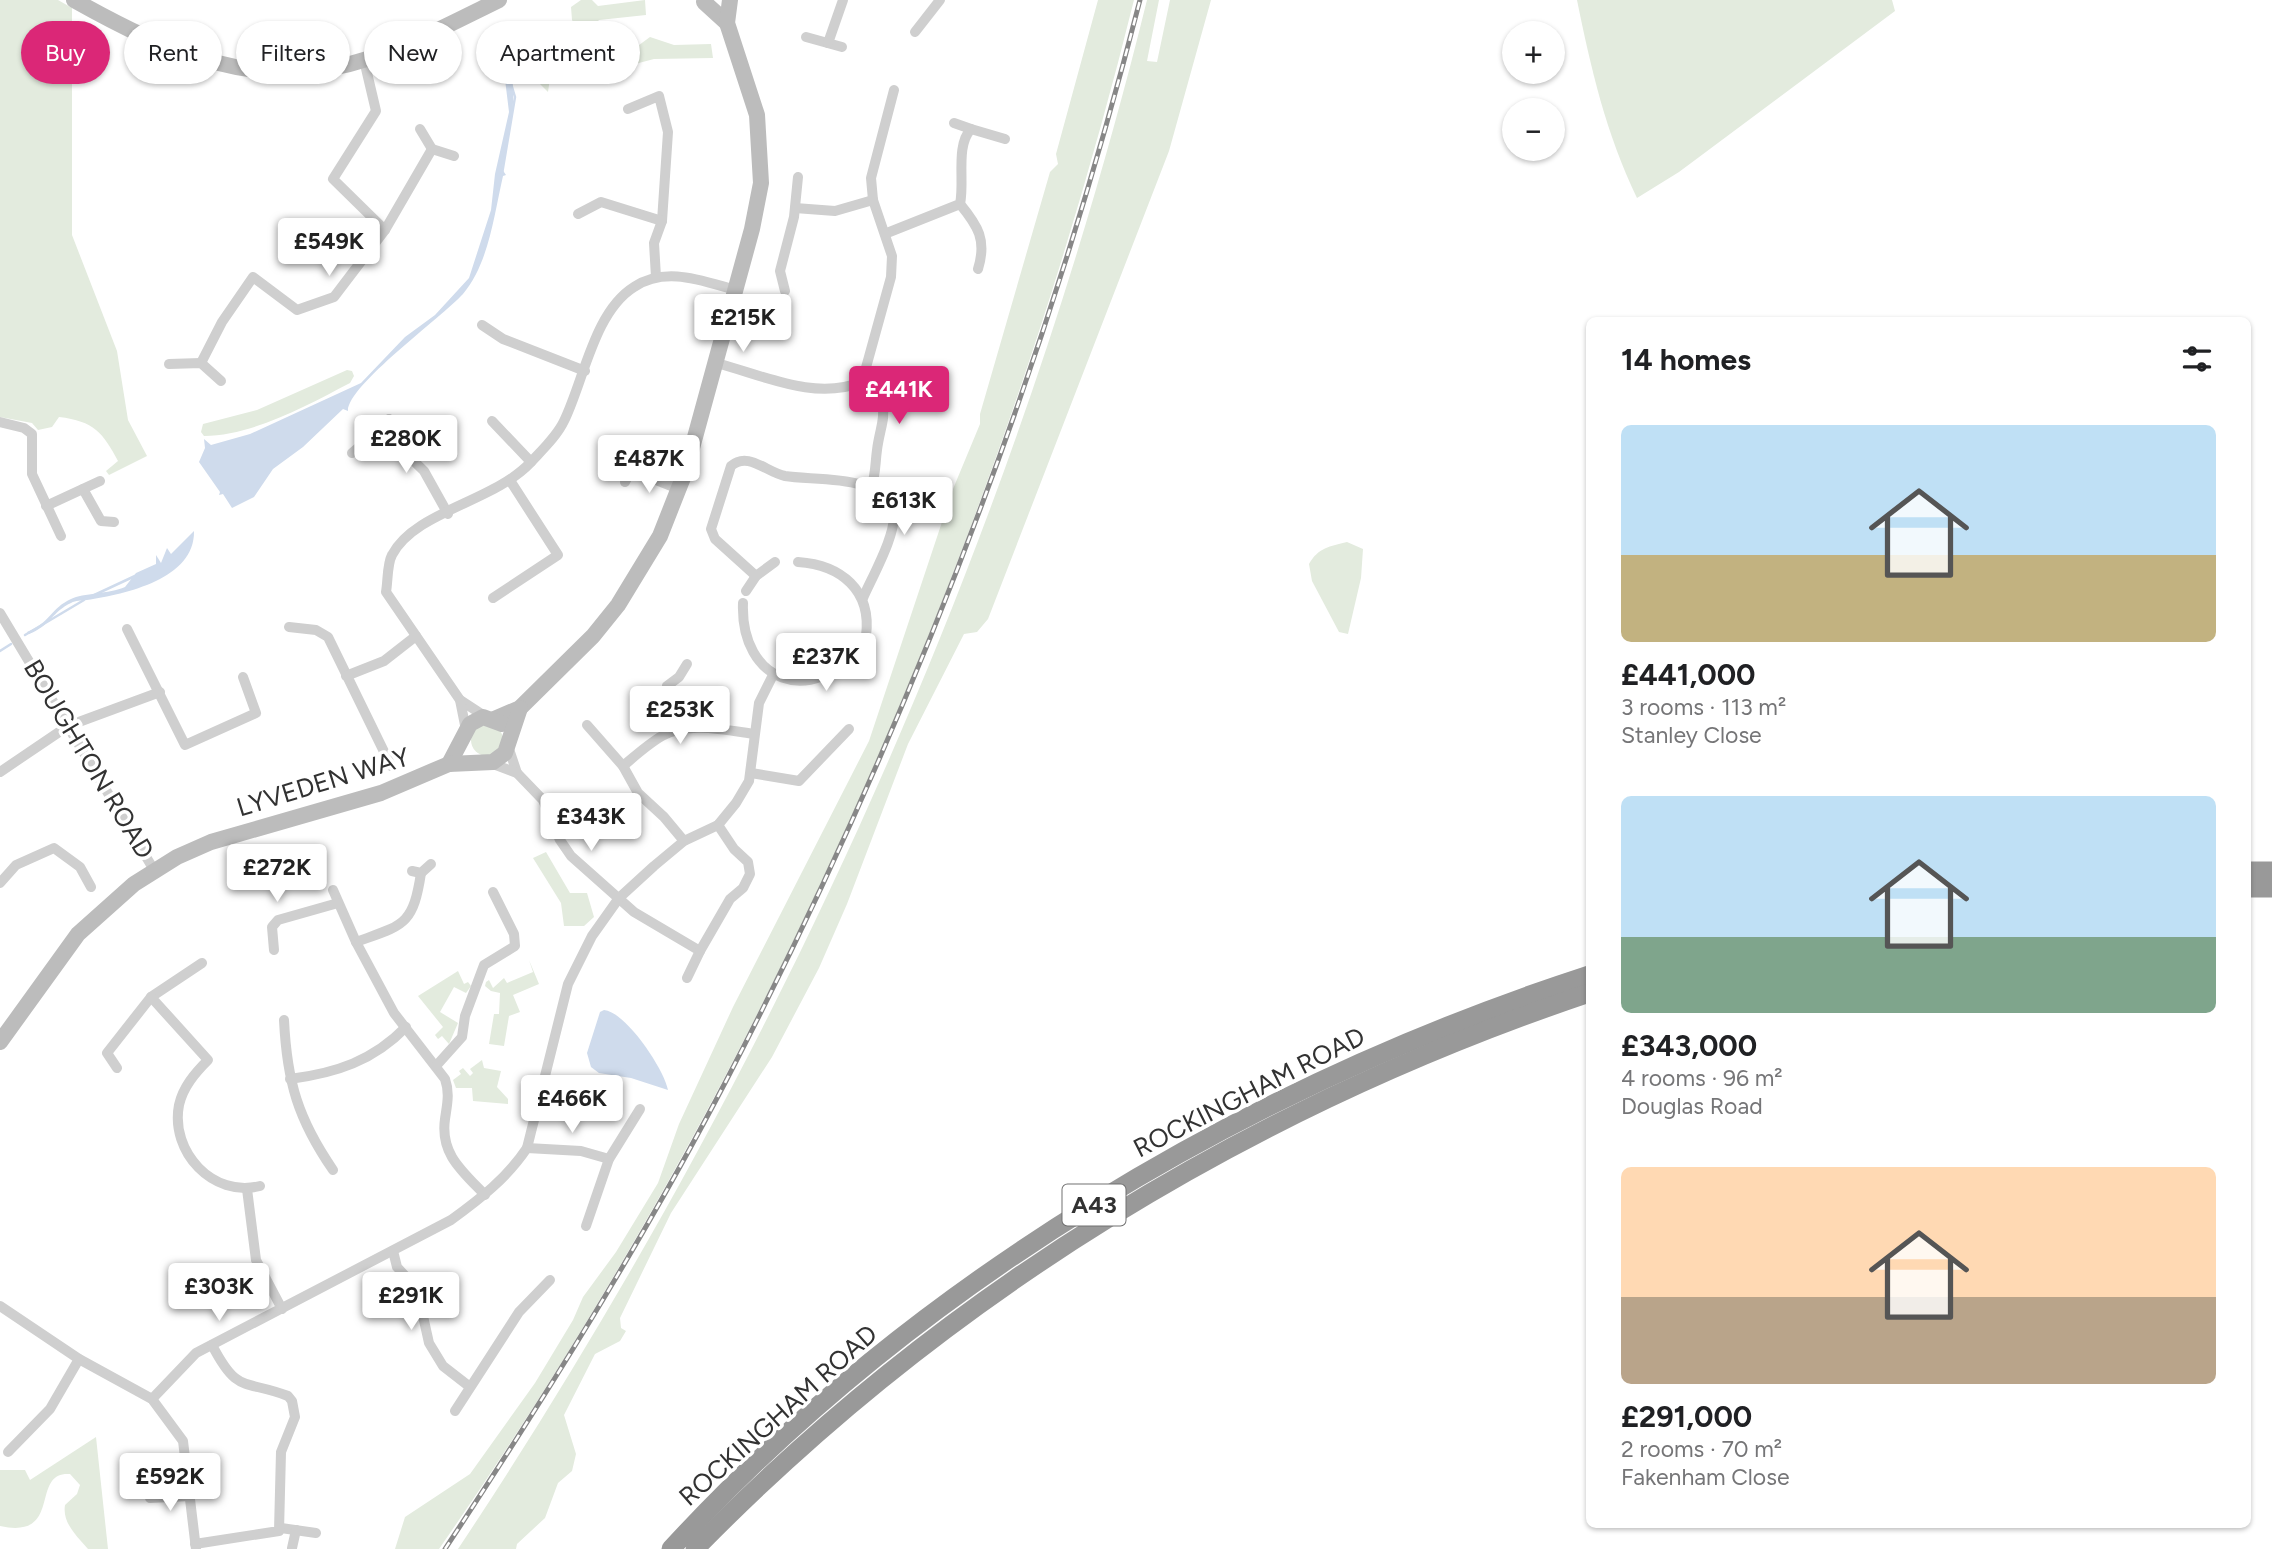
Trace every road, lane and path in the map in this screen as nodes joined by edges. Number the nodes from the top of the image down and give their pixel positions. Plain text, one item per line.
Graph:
1 (74, 0) edge
2 (499, 0) edge
3 (722, 0) edge
4 (730, 0) edge
5 (844, 0) edge
6 (940, 0) edge
7 (702, 1) edge
8 (452, 21) edge
9 (727, 23) junction
10 (915, 32) dead end
11 (806, 37) dead end
12 (828, 43) junction
13 (842, 47) dead end
14 (364, 60) edge
15 (370, 84) edge
16 (894, 90) dead end
17 (628, 109) dead end
18 (954, 123) dead end
19 (421, 129) dead end
20 (971, 129) junction
21 (1005, 139) dead end
22 (432, 149) junction
23 (454, 156) dead end
24 (798, 177) dead end
25 (873, 200) junction
26 (960, 204) junction
27 (795, 208) junction
28 (578, 214) dead end
29 (662, 221) junction
30 (385, 230) junction
31 (887, 233) junction
32 (978, 268) dead end
33 (656, 277) junction
34 (736, 290) junction
35 (785, 291) dead end
36 (482, 325) dead end
37 (201, 363) junction
38 (716, 363) junction
39 (169, 364) dead end
40 (585, 371) junction
41 (221, 381) dead end
42 (862, 382) junction
43 (389, 419) dead end
44 (492, 421) dead end
45 (0, 422) edge
46 (389, 437) junction
47 (352, 453) dead end
48 (636, 459) dead end
49 (531, 462) junction
50 (631, 470) junction
51 (100, 481) dead end
52 (511, 482) junction
53 (625, 482) dead end
54 (871, 488) junction
55 (83, 489) junction
56 (680, 489) junction
57 (46, 506) junction
58 (448, 514) junction
59 (114, 522) dead end
60 (61, 536) dead end
61 (775, 562) dead end
62 (798, 562) dead end
63 (756, 576) junction
64 (493, 597) dead end
65 (863, 598) junction
66 (0, 612) edge
67 (289, 627) dead end
68 (127, 629) dead end
69 (416, 636) junction
70 (687, 664) dead end
71 (773, 675) junction
72 (346, 676) junction
73 (243, 677) dead end
74 (160, 692) junction
75 (460, 700) junction
76 (520, 708) junction
77 (490, 718) junction
78 (587, 725) dead end
79 (68, 726) junction
80 (849, 729) dead end
81 (679, 730) junction
82 (465, 734) junction
83 (754, 734) junction
84 (508, 743) junction
85 (483, 762) junction
86 (449, 764) junction
87 (391, 766) dead end
88 (622, 766) junction
89 (0, 772) edge
90 (517, 773) junction
91 (751, 773) junction
92 (722, 830) junction
93 (53, 835) dead end
94 (684, 841) junction
95 (54, 848) junction
96 (431, 864) dead end
97 (154, 870) junction
98 (2251, 871) edge
99 (2272, 871) edge
100 (0, 883) edge
101 (91, 887) dead end
102 (2251, 888) edge
103 (2272, 888) edge
104 (333, 890) dead end
105 (493, 892) dead end
106 (619, 898) junction
107 (338, 903) junction
108 (356, 942) junction
109 (274, 950) dead end
110 (700, 951) junction
111 (202, 963) dead end
112 (1586, 976) edge
113 (687, 978) dead end
114 (1586, 994) edge
115 (151, 997) junction
116 (284, 1020) dead end
117 (406, 1027) junction
118 (0, 1042) edge
119 (436, 1066) junction
120 (117, 1069) dead end
121 (290, 1079) junction
122 (640, 1109) dead end
123 (527, 1148) junction
124 (609, 1159) junction
125 (333, 1170) dead end
126 (260, 1186) dead end
127 (247, 1189) junction
128 (485, 1195) junction
129 (586, 1226) dead end
130 (393, 1251) junction
131 (261, 1270) junction
132 (550, 1280) dead end
133 (206, 1283) dead end
134 (0, 1306) edge
135 (282, 1309) junction
136 (212, 1345) junction
137 (79, 1359) junction
138 (470, 1387) junction
139 (152, 1399) junction
140 (455, 1412) dead end
141 (8, 1452) dead end
142 (189, 1496) junction
143 (150, 1498) dead end
144 (281, 1528) junction
145 (296, 1530) junction
146 (316, 1533) dead end
147 (195, 1547) edge
148 (292, 1548) edge
149 (671, 1549) edge
150 (695, 1549) edge

1 - 14 street
2 - 8 street
3 - 7 street
4 - 9 street, LYVEDEN WAY
5 - 12 street
6 - 10 street
7 - 9 street, LYVEDEN WAY
9 - 34 street, LYVEDEN WAY
11 - 12 street
12 - 13 street
15 - 30 street
16 - 25 street
17 - 29 street
18 - 20 street
19 - 22 street
20 - 21 street
20 - 26 street
22 - 23 street
22 - 30 street
24 - 27 street
25 - 27 street
25 - 31 street
26 - 31 street
26 - 32 street
27 - 35 street
28 - 29 street
29 - 33 street
30 - 37 street
31 - 42 street
33 - 34 street
33 - 40 street
34 - 38 street, LYVEDEN WAY
36 - 40 street
37 - 39 street
37 - 41 street
38 - 42 street
38 - 56 street, LYVEDEN WAY
40 - 49 street
42 - 54 street
43 - 46 street
44 - 49 street
45 - 57 street
46 - 47 street
46 - 58 street
48 - 50 street
49 - 52 street
50 - 53 street
50 - 56 street
51 - 55 street
52 - 58 street
52 - 64 street
54 - 63 street
54 - 65 street
55 - 57 street
55 - 59 street
56 - 76 street, LYVEDEN WAY
57 - 60 street
58 - 69 street
61 - 63 street
62 - 65 street
63 - 71 street
65 - 71 street
66 - 79 street, BOUGHTON ROAD
67 - 72 street
68 - 74 street
69 - 72 street
69 - 75 street
70 - 81 street
71 - 83 street
72 - 87 street
73 - 74 street
74 - 79 street
75 - 77 street
75 - 82 street
76 - 77 street, LYVEDEN WAY
76 - 84 street, LYVEDEN WAY
77 - 82 street, LYVEDEN WAY
77 - 84 street
78 - 88 street
79 - 89 street
79 - 97 street, BOUGHTON ROAD
80 - 91 street
81 - 83 street
81 - 88 street
82 - 85 street
82 - 86 street, LYVEDEN WAY
83 - 91 street
84 - 85 street
84 - 90 street
85 - 86 street, LYVEDEN WAY
85 - 90 street
86 - 97 street, LYVEDEN WAY
88 - 94 street
90 - 106 street
91 - 92 street
92 - 94 street
92 - 110 street
93 - 95 street
94 - 106 street
95 - 100 street
95 - 101 street
96 - 108 street
97 - 118 street, LYVEDEN WAY
98 - 99 highway
102 - 103 highway
104 - 107 street
105 - 119 street
106 - 110 street
106 - 123 street
107 - 108 street
107 - 109 street
108 - 117 street
110 - 113 street
111 - 115 street
112 - 149 highway, ROCKINGHAM ROAD / A43
114 - 150 highway, ROCKINGHAM ROAD / A43
115 - 120 street
115 - 127 street
116 - 121 street
117 - 119 street
117 - 121 street
119 - 128 street
121 - 125 street
122 - 124 street
123 - 124 street
123 - 128 street
124 - 129 street
126 - 127 street
127 - 131 street
128 - 130 street
130 - 135 street
130 - 138 street
131 - 133 street
131 - 135 street
132 - 138 street
134 - 137 street
135 - 136 street
136 - 139 street
136 - 144 street
137 - 139 street
137 - 141 street
138 - 140 street
139 - 142 street
142 - 143 street
142 - 147 street
144 - 145 street
144 - 147 street
145 - 146 street
145 - 148 street

